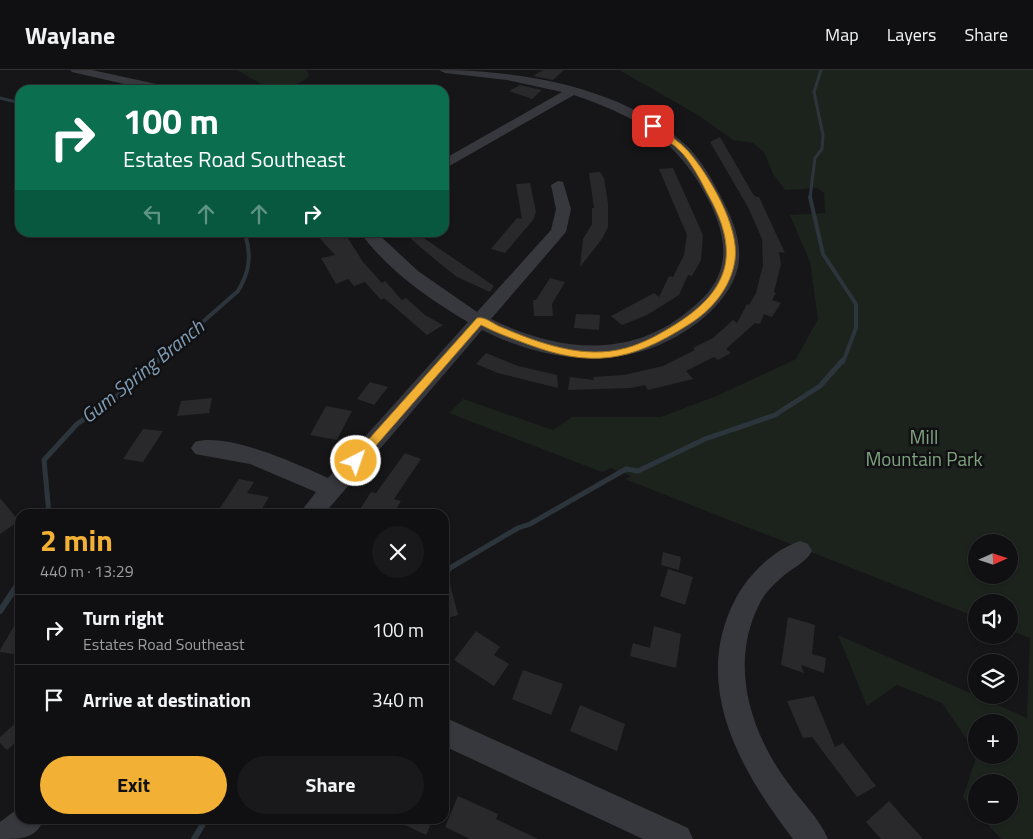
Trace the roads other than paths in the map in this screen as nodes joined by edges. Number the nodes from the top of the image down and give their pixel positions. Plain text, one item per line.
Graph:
1 (76, 70) edge
2 (445, 70) edge
3 (154, 74) dead end
4 (141, 84) junction
5 (145, 85) edge
6 (571, 92) junction
7 (449, 162) edge
8 (558, 185) dead end
9 (372, 237) edge
10 (480, 320) junction
11 (202, 448) dead end
12 (331, 489) junction
13 (314, 509) edge
14 (800, 550) dead end
15 (449, 733) edge
16 (22, 824) edge
17 (3, 839) edge
18 (677, 839) edge
19 (812, 839) edge

1 - 4 street
2 - 6 street
3 - 4 street
4 - 5 street
6 - 7 street
6 - 10 street
8 - 10 street
9 - 10 street
10 - 12 street
11 - 12 street
12 - 13 street
14 - 19 street
15 - 18 street
16 - 17 street

